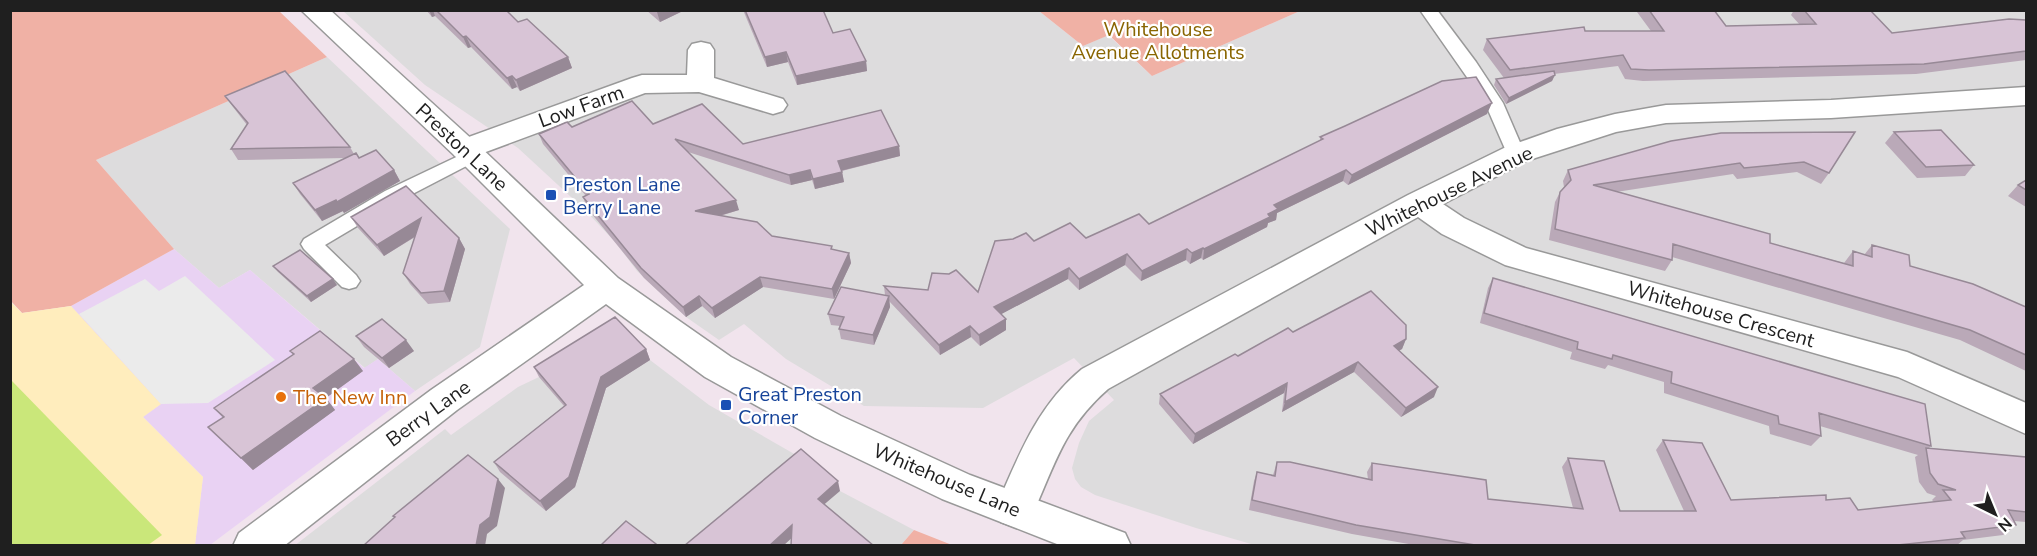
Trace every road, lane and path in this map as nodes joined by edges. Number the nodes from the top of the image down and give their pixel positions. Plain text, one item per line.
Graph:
1 (314, 10) edge
2 (1428, 10) edge
3 (701, 50) dead end
4 (700, 83) junction
5 (2023, 99) edge
6 (773, 105) dead end
7 (468, 153) junction
8 (1516, 154) junction
9 (1419, 203) junction
10 (349, 281) dead end
11 (606, 287) junction
12 (2026, 419) edge
13 (1015, 510) junction
14 (254, 546) edge
15 (1111, 546) edge

1 - 7 street, Preston Lane
2 - 8 lane
3 - 4 street
4 - 6 street, Low Farm
4 - 7 street, Low Farm
5 - 8 street, Whitehouse Avenue
7 - 10 lane
7 - 11 street, Preston Lane
8 - 9 street, Whitehouse Avenue
9 - 12 street, Whitehouse Crescent
9 - 13 street, Whitehouse Avenue
11 - 13 street, Whitehouse Lane
11 - 14 street, Berry Lane
13 - 15 street, Whitehouse Lane

